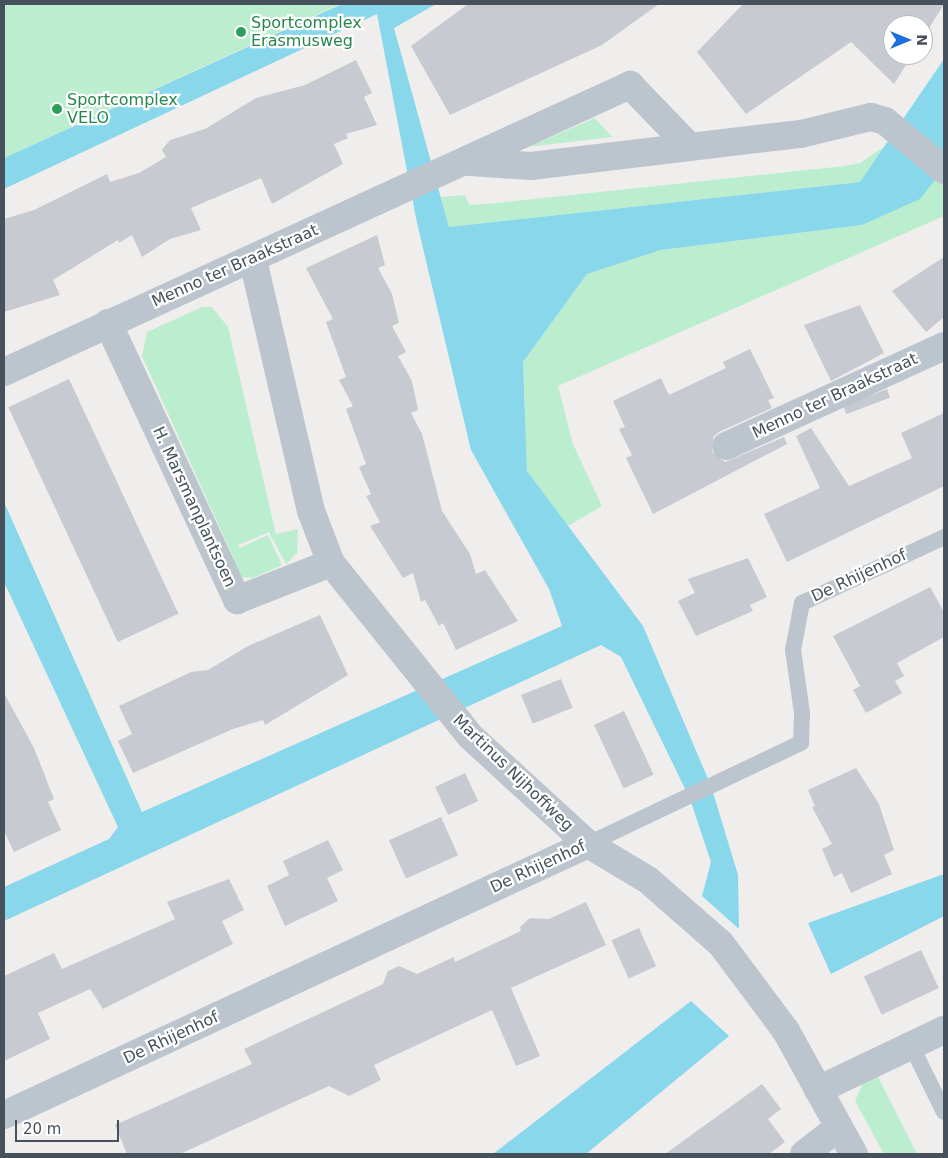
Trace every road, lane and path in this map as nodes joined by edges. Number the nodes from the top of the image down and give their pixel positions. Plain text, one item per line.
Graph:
1 (689, 146) junction
2 (460, 164) junction
3 (944, 170) edge
4 (253, 260) junction
5 (108, 323) junction
6 (944, 346) edge
7 (4, 372) edge
8 (726, 446) dead end
9 (944, 537) edge
10 (331, 563) junction
11 (588, 844) junction
12 (944, 1030) edge
13 (912, 1047) junction
14 (818, 1090) junction
15 (944, 1112) edge
16 (4, 1115) edge
17 (839, 1128) junction
18 (804, 1154) edge
19 (854, 1154) edge

1 - 2 street, Menno ter Braakstraat
1 - 2 street, Menno ter Braakstraat
1 - 3 street, Menno ter Braakstraat
2 - 4 street, Menno ter Braakstraat
4 - 5 street, Menno ter Braakstraat
4 - 10 street
5 - 7 street, Menno ter Braakstraat
5 - 10 street, H. Marsmanplantsoen
6 - 8 street, Menno ter Braakstraat
9 - 11 lane, De Rhijenhof
10 - 11 street, Martinus Nijhoffweg
11 - 14 street, Martinus Nijhoffweg
11 - 16 street, De Rhijenhof
12 - 13 street
13 - 14 street
13 - 15 lane
14 - 17 street, Martinus Nijhoffweg
17 - 18 street
17 - 19 street, Martinus Nijhoffweg

